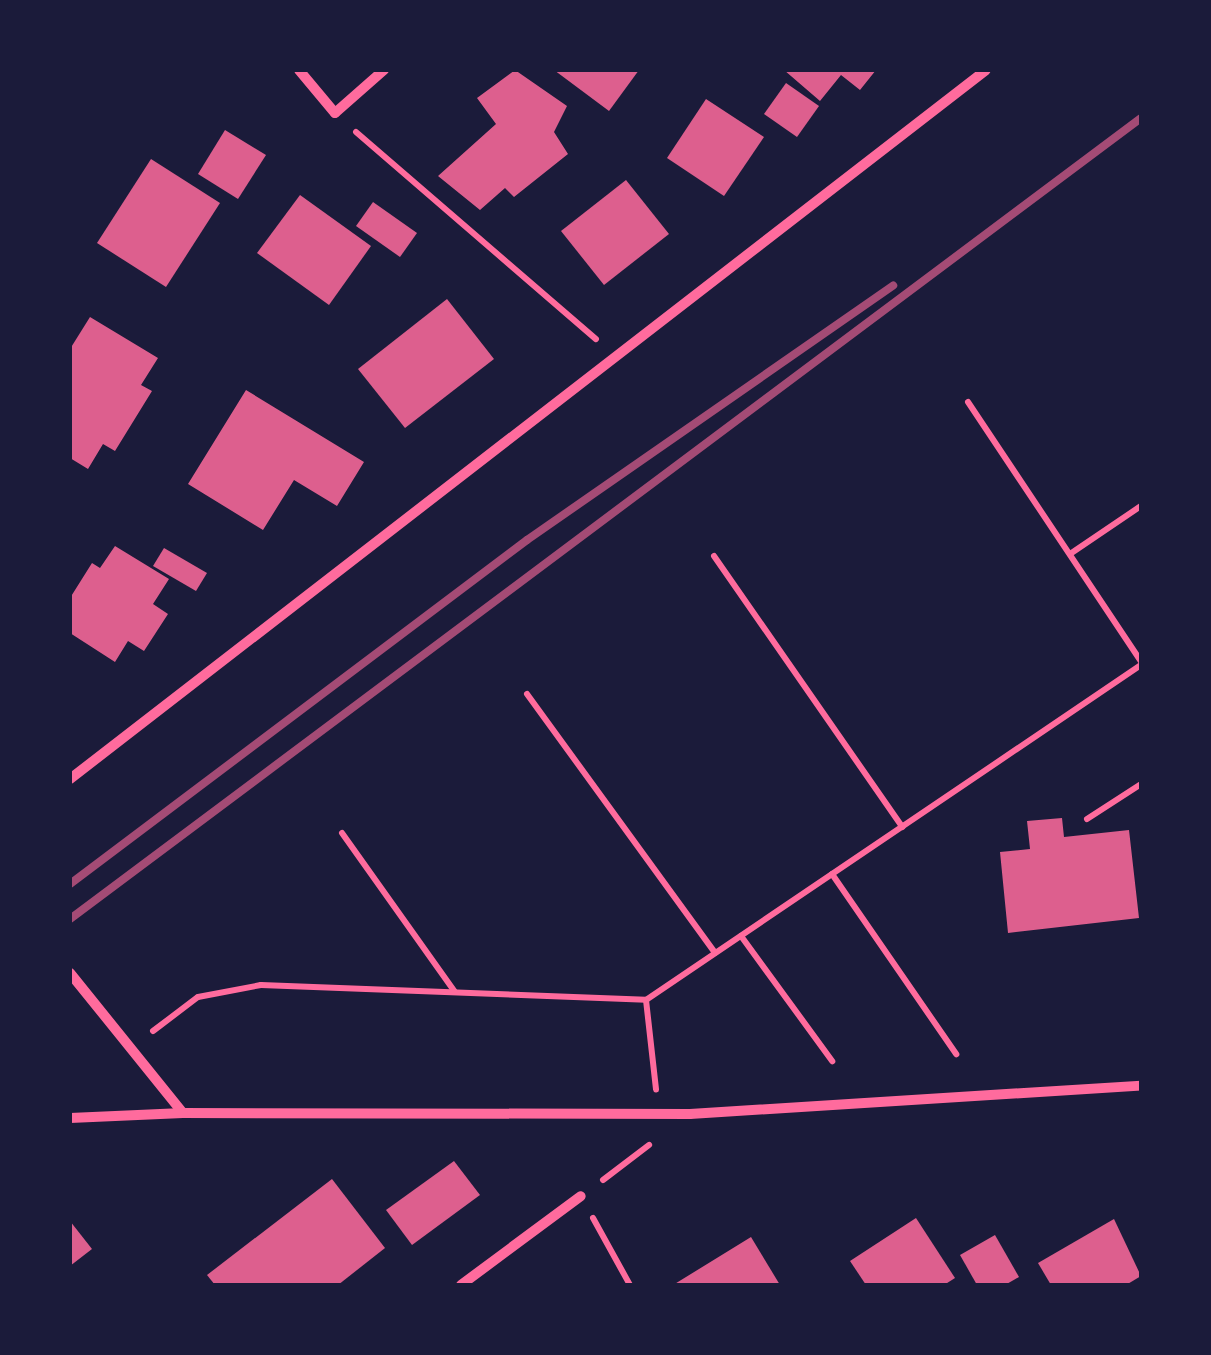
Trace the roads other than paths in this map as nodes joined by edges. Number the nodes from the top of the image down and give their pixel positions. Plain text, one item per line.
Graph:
1 (298, 70) edge
2 (384, 70) edge
3 (986, 70) edge
4 (70, 778) edge
5 (70, 974) edge
6 (1141, 1086) edge
7 (183, 1112) junction
8 (70, 1118) edge
9 (581, 1196) road end
10 (461, 1285) edge

1 - 2 street
3 - 4 street
5 - 7 street
6 - 7 street
7 - 8 street
9 - 10 street

